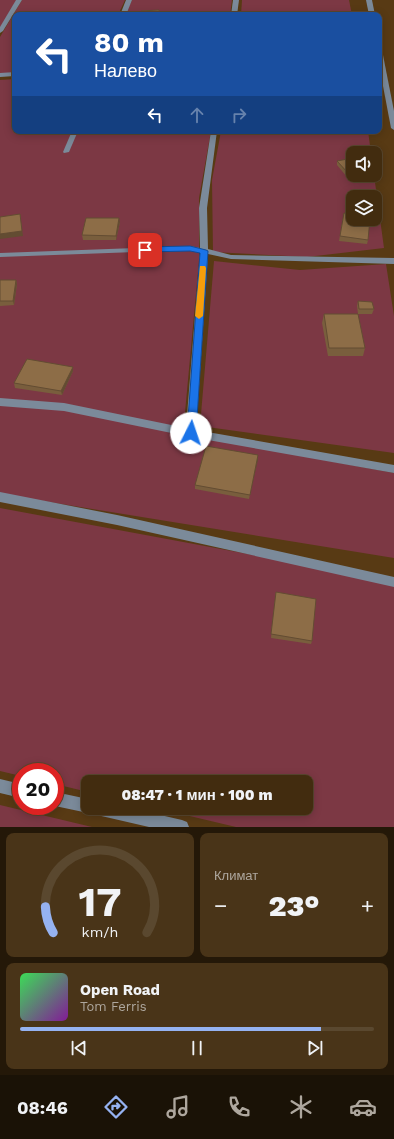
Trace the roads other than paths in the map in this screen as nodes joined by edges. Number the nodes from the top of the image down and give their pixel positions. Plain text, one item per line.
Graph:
1 (19, 0) edge
2 (129, 0) edge
3 (236, 0) edge
4 (369, 0) edge
5 (124, 12) edge
6 (234, 12) edge
7 (371, 12) edge
8 (0, 31) edge
9 (382, 65) edge
10 (12, 74) edge
11 (0, 76) edge
12 (386, 84) junction
13 (394, 84) edge
14 (391, 100) edge
15 (394, 128) edge
16 (75, 134) edge
17 (214, 134) edge
18 (66, 152) dead end
19 (204, 251) junction
20 (0, 255) edge
21 (394, 260) edge
22 (0, 402) edge
23 (191, 433) junction
24 (394, 469) edge
25 (0, 497) edge
26 (394, 582) edge
27 (0, 786) edge
28 (12, 789) edge
29 (64, 801) edge
30 (81, 805) edge
31 (128, 815) edge
32 (182, 827) edge

1 - 8 street
2 - 5 street
3 - 6 street
4 - 7 street
9 - 12 street
10 - 11 street
12 - 13 street
12 - 14 street
14 - 15 street
16 - 18 street
17 - 19 street
19 - 20 street
19 - 21 street
19 - 23 street
22 - 23 street
23 - 24 street
25 - 26 street
27 - 28 street
29 - 30 street
31 - 32 street

